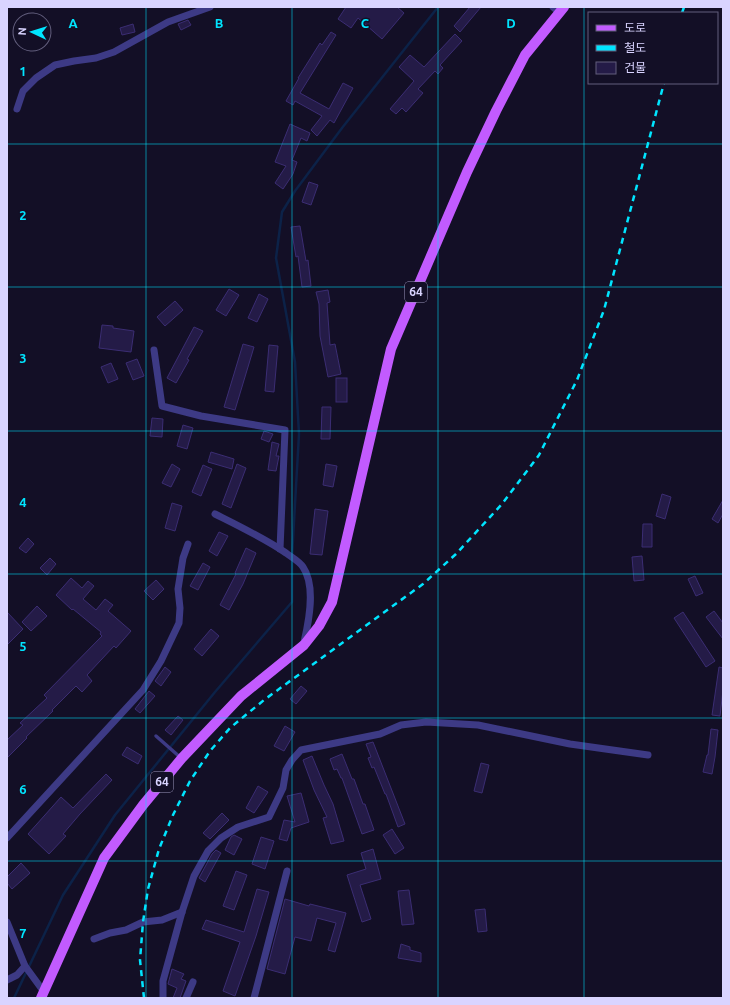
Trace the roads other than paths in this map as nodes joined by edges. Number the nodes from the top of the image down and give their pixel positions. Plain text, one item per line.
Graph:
1 (210, 7) edge
2 (559, 9) edge
3 (17, 109) dead end
4 (154, 350) dead end
5 (215, 514) dead end
6 (188, 544) dead end
7 (280, 549) junction
8 (304, 645) junction
9 (156, 736) dead end
10 (648, 755) dead end
11 (179, 756) junction
12 (7, 838) edge
13 (287, 871) dead end
14 (182, 912) junction
15 (7, 922) edge
16 (94, 939) dead end
17 (25, 966) junction
18 (7, 980) edge
19 (193, 982) dead end
20 (42, 995) edge
21 (163, 998) edge
22 (186, 998) edge
23 (254, 998) edge

1 - 3 street
2 - 8 main road, 64
4 - 7 street
5 - 7 street
6 - 12 street
7 - 8 street
8 - 11 main road, 64
9 - 11 lane
10 - 14 street
11 - 20 main road, 64
13 - 23 street
14 - 16 street
14 - 21 street
15 - 17 street
17 - 18 street
17 - 20 street
19 - 22 street

